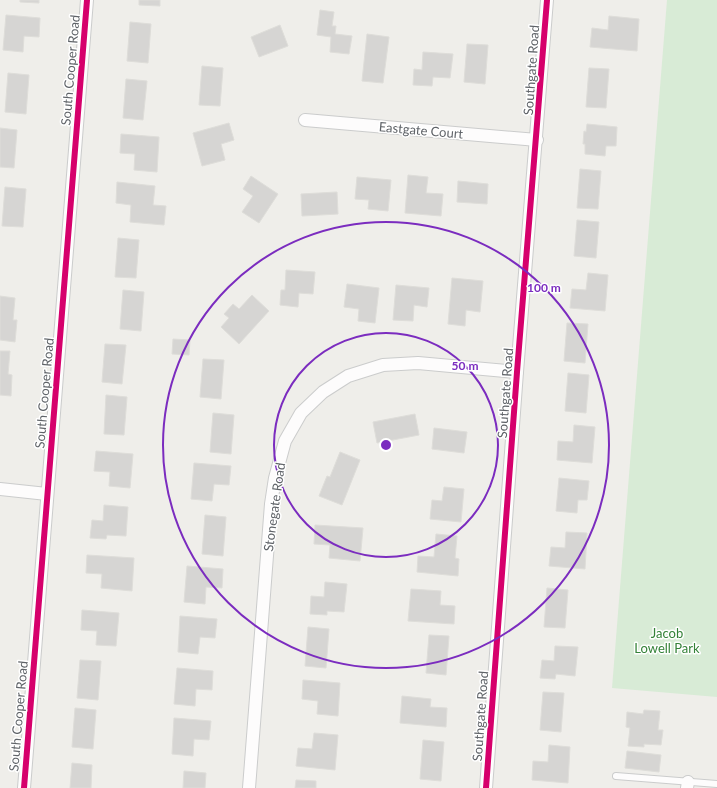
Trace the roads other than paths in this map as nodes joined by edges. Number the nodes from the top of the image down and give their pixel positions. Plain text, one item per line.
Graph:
1 (87, 0) edge
2 (548, 0) edge
3 (305, 120) dead end
4 (537, 140) junction
5 (517, 372) junction
6 (0, 489) edge
7 (47, 494) junction
8 (616, 776) dead end
9 (717, 784) edge
10 (688, 785) edge
11 (24, 788) edge
12 (249, 788) edge
13 (486, 788) edge

1 - 7 street, South Cooper Road
2 - 4 street, Southgate Road
3 - 4 street, Eastgate Court
4 - 5 street, Southgate Road
5 - 12 street, Stonegate Road
5 - 13 street, Southgate Road
6 - 7 street
7 - 11 street, South Cooper Road
8 - 10 lane
9 - 10 lane

